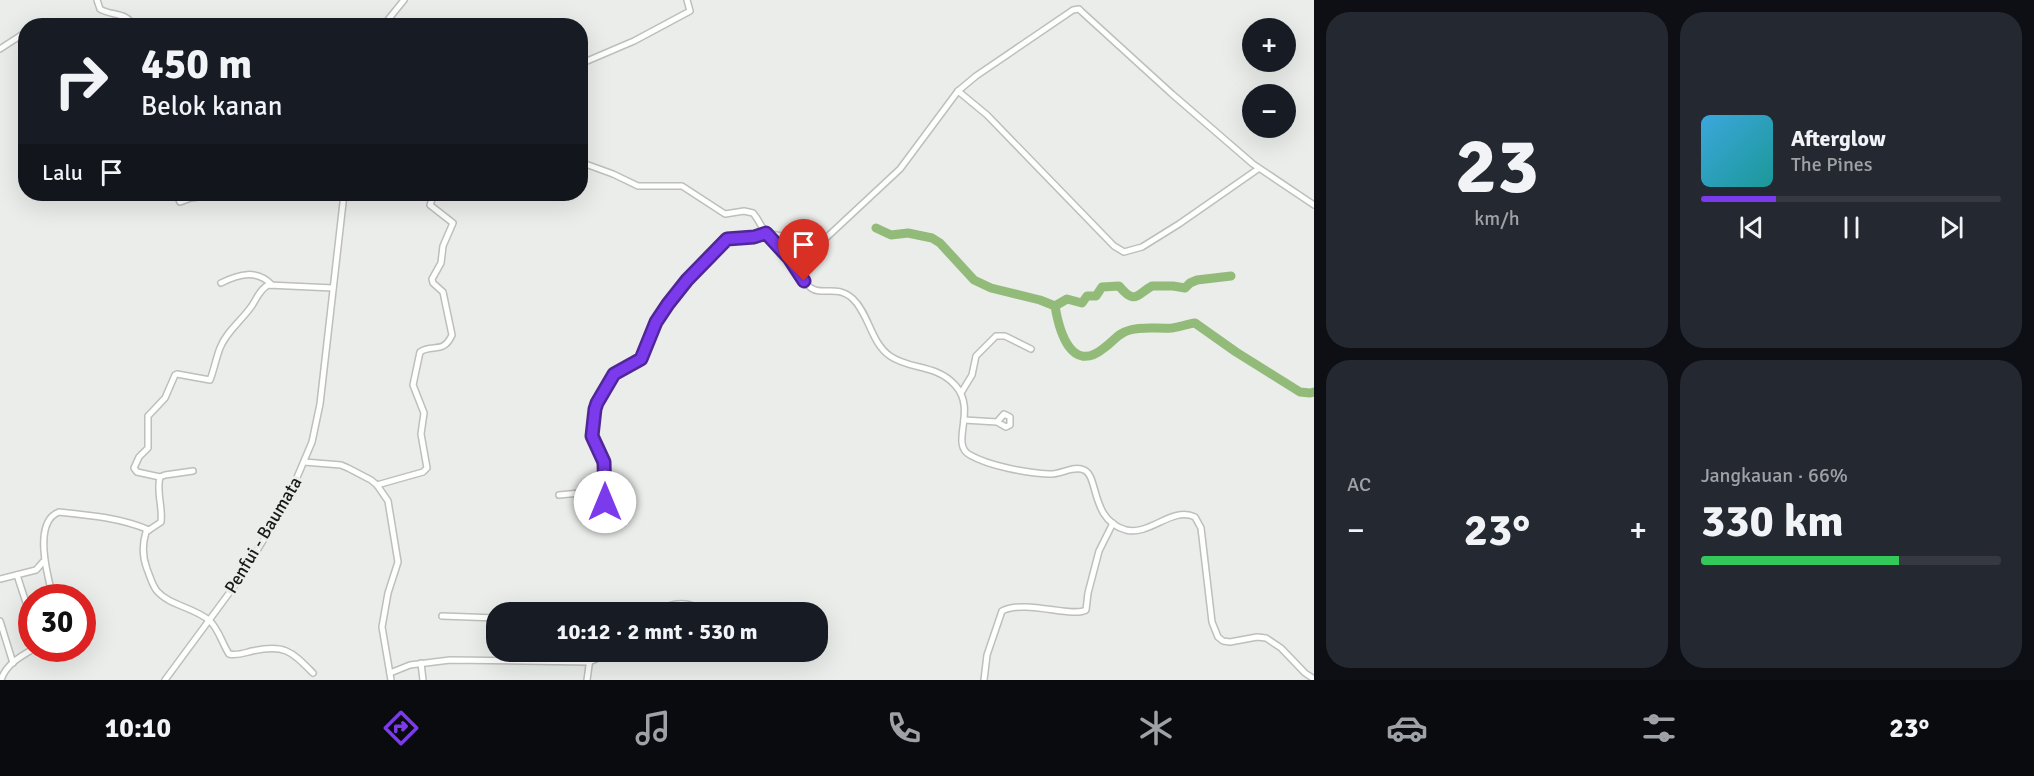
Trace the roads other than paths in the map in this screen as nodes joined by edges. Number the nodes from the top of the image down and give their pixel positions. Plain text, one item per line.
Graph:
1 (97, 0) edge
2 (404, 0) edge
3 (687, 0) edge
4 (129, 18) edge
5 (390, 18) edge
6 (18, 37) edge
7 (0, 49) edge
8 (588, 61) edge
9 (958, 91) junction
10 (588, 165) edge
11 (1258, 169) junction
12 (343, 201) edge
13 (431, 201) edge
14 (1314, 205) edge
15 (766, 233) junction
16 (221, 283) dead end
17 (272, 285) junction
18 (333, 288) junction
19 (1031, 349) dead end
20 (961, 393) junction
21 (964, 420) junction
22 (997, 422) dead end
23 (304, 462) junction
24 (193, 471) dead end
25 (160, 477) junction
26 (605, 479) junction
27 (377, 485) junction
28 (559, 495) dead end
29 (605, 502) dead end
30 (1113, 523) junction
31 (149, 530) junction
32 (44, 562) junction
33 (17, 575) junction
34 (0, 579) edge
35 (20, 584) edge
36 (50, 584) edge
37 (442, 616) dead end
38 (486, 618) edge
39 (0, 621) edge
40 (209, 621) junction
41 (18, 660) edge
42 (486, 661) edge
43 (589, 662) edge
44 (13, 663) junction
45 (421, 663) junction
46 (313, 674) dead end
47 (390, 677) edge
48 (1314, 679) edge
49 (1, 680) edge
50 (165, 680) edge
51 (423, 680) edge
52 (587, 680) edge
53 (984, 680) edge

1 - 4 street
2 - 5 street
3 - 8 street
6 - 7 street
9 - 11 street
9 - 11 street
9 - 15 street
10 - 15 street
11 - 14 street
12 - 18 street, Penfui - Baumata
13 - 27 street
15 - 20 street
15 - 26 street
16 - 17 street
17 - 18 street
17 - 25 street
18 - 23 street, Penfui - Baumata
19 - 20 street
20 - 21 street
21 - 22 street
21 - 30 street
23 - 27 street
23 - 40 street, Penfui - Baumata
24 - 25 street
25 - 31 street
26 - 28 street
26 - 29 street
27 - 47 street
30 - 48 street
30 - 53 street
31 - 32 street
31 - 40 street
32 - 33 street
32 - 36 street
33 - 34 street
33 - 35 street
37 - 38 street
39 - 44 street
40 - 46 street
40 - 50 street, Penfui - Baumata
41 - 44 street
42 - 45 street
43 - 52 street
44 - 49 street
45 - 47 street
45 - 51 street

